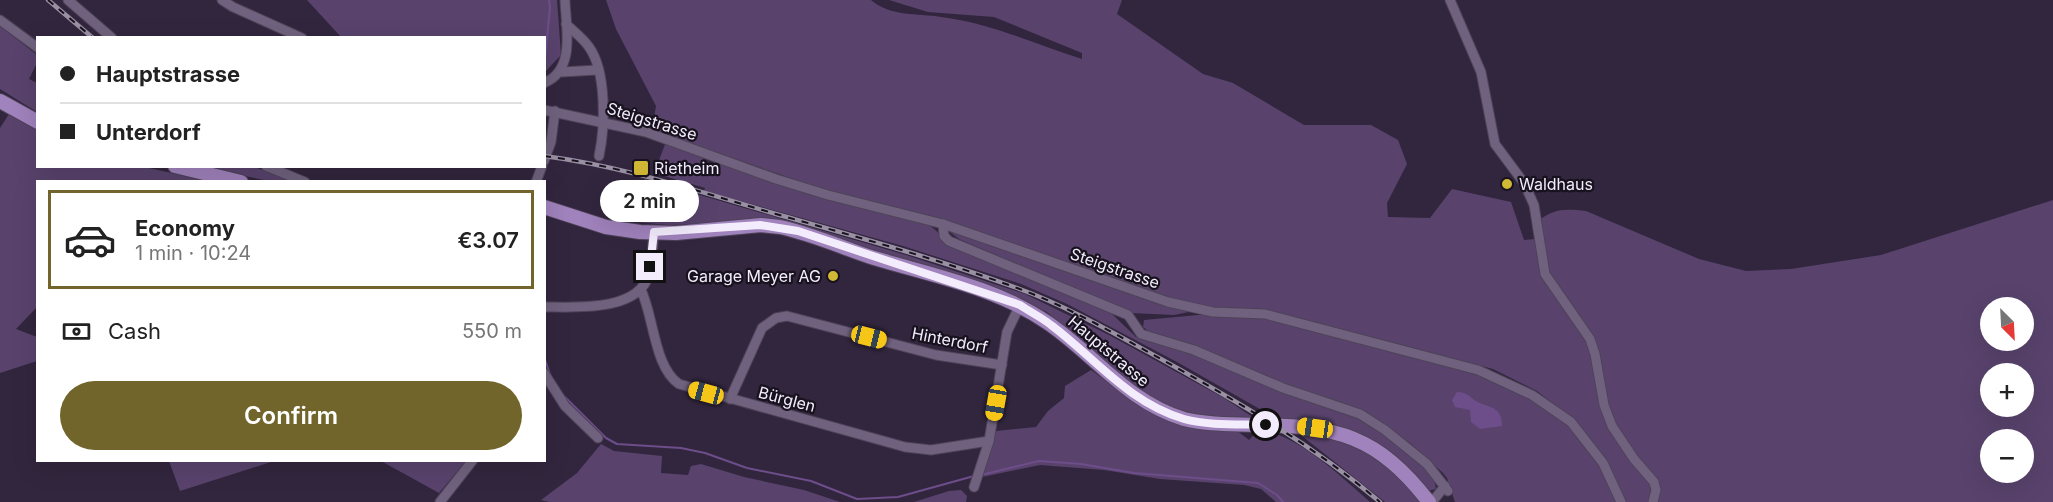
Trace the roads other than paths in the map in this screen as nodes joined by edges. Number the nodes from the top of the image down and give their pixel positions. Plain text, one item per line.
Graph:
1 (68, 0) edge
2 (222, 0) edge
3 (565, 0) edge
4 (1450, 0) edge
5 (0, 20) edge
6 (566, 24) junction
7 (110, 36) edge
8 (298, 36) edge
9 (36, 47) edge
10 (597, 70) junction
11 (562, 72) junction
12 (546, 82) edge
13 (0, 100) edge
14 (546, 110) edge
15 (555, 111) junction
16 (36, 121) edge
17 (604, 122) junction
18 (546, 156) edge
19 (599, 156) dead end
20 (183, 168) edge
21 (271, 168) edge
22 (233, 180) edge
23 (300, 180) edge
24 (546, 208) edge
25 (943, 224) junction
26 (654, 232) junction
27 (641, 290) junction
28 (1020, 305) junction
29 (546, 307) edge
30 (1002, 366) junction
31 (546, 376) edge
32 (730, 399) junction
33 (598, 438) dead end
34 (989, 441) junction
35 (471, 462) edge
36 (974, 487) dead end
37 (440, 502) edge
38 (1430, 502) edge
39 (1621, 502) edge
40 (1653, 502) edge

1 - 7 street
2 - 8 street
3 - 6 street
4 - 40 street
5 - 9 street
6 - 10 street
6 - 11 street
10 - 11 street
10 - 17 street
11 - 12 street
13 - 16 main road
14 - 15 street, Steigstrasse
15 - 17 street, Steigstrasse
15 - 18 street
17 - 19 street
17 - 25 street, Steigstrasse
20 - 22 main road
21 - 23 street
24 - 26 main road, Hauptstrasse
25 - 38 street
25 - 39 street, Steigstrasse
26 - 27 street
26 - 28 main road, Hauptstrasse
27 - 29 street
27 - 32 street, Bürglen
28 - 30 street
28 - 38 main road, Hauptstrasse
30 - 32 street, Hinterdorf
30 - 34 street
31 - 33 street
32 - 34 street, Bürglen
34 - 36 street
35 - 37 street

